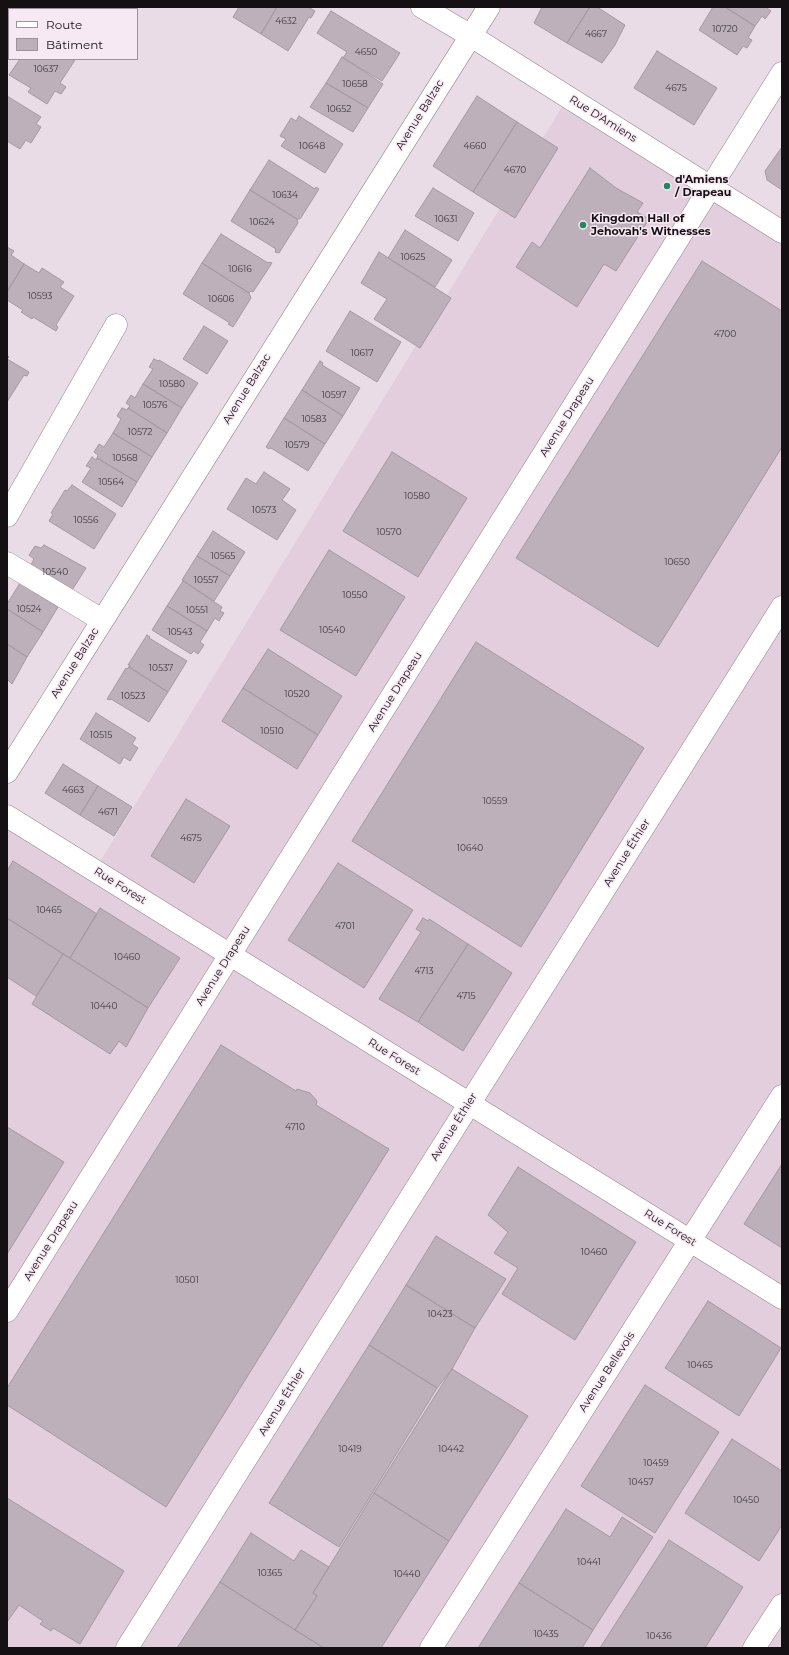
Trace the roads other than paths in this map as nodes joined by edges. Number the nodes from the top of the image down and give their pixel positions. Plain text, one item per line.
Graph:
1 (422, 7) edge
2 (489, 7) edge
3 (470, 36) junction
4 (782, 72) edge
5 (711, 187) junction
6 (782, 232) edge
7 (116, 324) dead end
8 (7, 516) edge
9 (7, 563) edge
10 (782, 607) edge
11 (102, 620) junction
12 (7, 772) edge
13 (7, 816) edge
14 (230, 955) junction
15 (782, 1096) edge
16 (469, 1104) junction
17 (690, 1241) junction
18 (782, 1298) edge
19 (7, 1311) edge
20 (782, 1605) edge
21 (127, 1648) edge
22 (431, 1648) edge
23 (754, 1648) edge

1 - 3 street, Rue D'Amiens
2 - 3 street, Avenue Balzac
3 - 5 street, Rue D'Amiens
3 - 11 street, Avenue Balzac
4 - 5 street, Avenue Drapeau
5 - 6 street, Rue D'Amiens
5 - 14 street, Avenue Drapeau
7 - 8 street
9 - 11 street
10 - 16 street, Avenue Éthier
11 - 12 street, Avenue Balzac
13 - 14 street, Rue Forest
14 - 16 street, Rue Forest
14 - 19 street, Avenue Drapeau
15 - 17 street, Avenue Bellevois
16 - 17 street, Rue Forest
16 - 21 street, Avenue Éthier
17 - 18 street, Rue Forest
17 - 22 street, Avenue Bellevois
20 - 23 street

